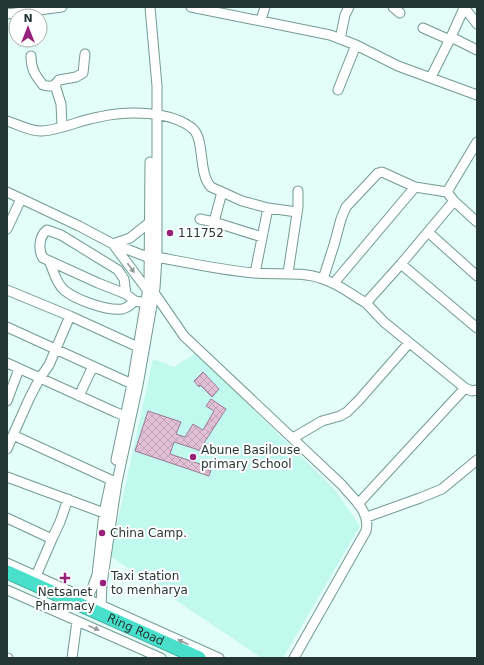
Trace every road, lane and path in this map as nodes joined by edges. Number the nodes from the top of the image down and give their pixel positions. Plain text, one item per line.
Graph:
1 (62, 7) edge
2 (144, 7) edge
3 (150, 7) edge
4 (191, 7) edge
5 (264, 7) edge
6 (349, 7) edge
7 (465, 9) edge
8 (477, 9) edge
9 (7, 14) edge
10 (262, 20) junction
11 (477, 24) edge
12 (423, 28) dead end
13 (451, 38) junction
14 (340, 39) junction
15 (356, 45) junction
16 (477, 50) edge
17 (84, 54) dead end
18 (31, 56) dead end
19 (431, 77) junction
20 (55, 86) junction
21 (338, 90) dead end
22 (477, 95) edge
23 (154, 114) junction
24 (7, 121) edge
25 (62, 126) junction
26 (477, 142) edge
27 (415, 187) junction
28 (298, 190) dead end
29 (7, 192) edge
30 (222, 192) junction
31 (447, 192) junction
32 (21, 199) junction
33 (454, 201) junction
34 (268, 208) junction
35 (297, 212) junction
36 (200, 218) dead end
37 (150, 222) junction
38 (214, 222) junction
39 (477, 222) edge
40 (7, 229) edge
41 (428, 232) junction
42 (262, 237) junction
43 (113, 244) junction
44 (153, 257) junction
45 (50, 263) junction
46 (401, 264) junction
47 (255, 273) junction
48 (288, 273) junction
49 (477, 276) edge
50 (323, 278) junction
51 (334, 283) junction
52 (7, 290) edge
53 (152, 293) junction
54 (126, 294) junction
55 (135, 301) junction
56 (146, 303) junction
57 (366, 303) junction
58 (70, 316) junction
59 (7, 327) edge
60 (477, 328) edge
61 (409, 343) junction
62 (138, 347) junction
63 (56, 350) junction
64 (7, 363) edge
65 (93, 366) junction
66 (19, 368) junction
67 (40, 378) junction
68 (132, 384) junction
69 (465, 388) junction
70 (477, 390) edge
71 (79, 396) junction
72 (7, 401) edge
73 (128, 417) junction
74 (13, 435) junction
75 (293, 438) junction
76 (7, 449) edge
77 (477, 460) edge
78 (7, 477) edge
79 (111, 480) junction
80 (68, 499) junction
81 (358, 504) junction
82 (104, 513) junction
83 (367, 517) junction
84 (7, 518) edge
85 (52, 539) junction
86 (7, 563) edge
87 (7, 572) edge
88 (36, 576) junction
89 (7, 580) edge
90 (7, 590) edge
91 (87, 599) junction
92 (101, 606) junction
93 (77, 621) junction
94 (145, 655) edge
95 (72, 658) edge
96 (161, 658) edge
97 (181, 658) edge
98 (199, 658) edge
99 (219, 658) edge
100 (294, 658) edge

1 - 9 street
2 - 23 street
3 - 23 street
4 - 10 street
5 - 10 street
6 - 14 street
7 - 8 street
7 - 11 street
7 - 13 street
10 - 14 street
12 - 13 street
13 - 16 street
13 - 19 street
14 - 15 street
15 - 19 street
15 - 21 street
17 - 20 street
18 - 20 street
19 - 22 street
20 - 25 street
23 - 25 street
23 - 30 street
23 - 37 street
23 - 44 street
24 - 25 street
26 - 31 street
27 - 31 street
27 - 50 street
27 - 51 street
28 - 35 street
29 - 32 street
30 - 34 street
30 - 38 street
31 - 33 street
32 - 40 street
32 - 43 street
33 - 39 street
33 - 41 street
34 - 35 street
34 - 42 street
35 - 48 street
36 - 38 street
37 - 43 street
37 - 44 street
38 - 42 street
41 - 46 street
41 - 49 street
42 - 47 street
43 - 44 street
43 -> 53 street
44 - 47 street
44 - 53 street
45 - 54 street
45 - 54 street
45 - 55 street
46 - 57 street
46 - 60 street
47 - 48 street
48 - 50 street
50 - 51 street
51 - 57 street
52 - 58 street
53 - 56 street
53 - 73 street
53 - 75 street
54 - 55 street
55 - 56 street
56 - 62 street
57 - 61 street
58 - 62 street
58 - 63 street
59 - 63 street
61 - 69 street
61 - 75 street
62 - 68 street
63 - 65 street
63 - 67 street
64 - 66 street
65 - 68 street
65 - 71 street
66 - 67 street
66 - 72 street
67 - 71 street
67 - 74 street
68 - 73 street
69 - 70 street
69 - 81 street
71 - 73 street
73 - 79 street
73 - 92 street
74 - 76 street
74 - 79 street
75 - 81 street
77 - 83 street
78 - 80 street
79 - 82 street
80 - 82 street
80 - 85 street
81 - 83 street
82 - 91 street
83 - 100 street
84 - 85 street
85 - 88 street
86 - 88 street
87 - 98 highway, Ring Road
88 - 91 street
89 - 97 highway, Ring Road
90 - 93 street
91 - 92 street
99 -> 92 street
93 -> 94 street
93 - 95 street
94 - 96 street

